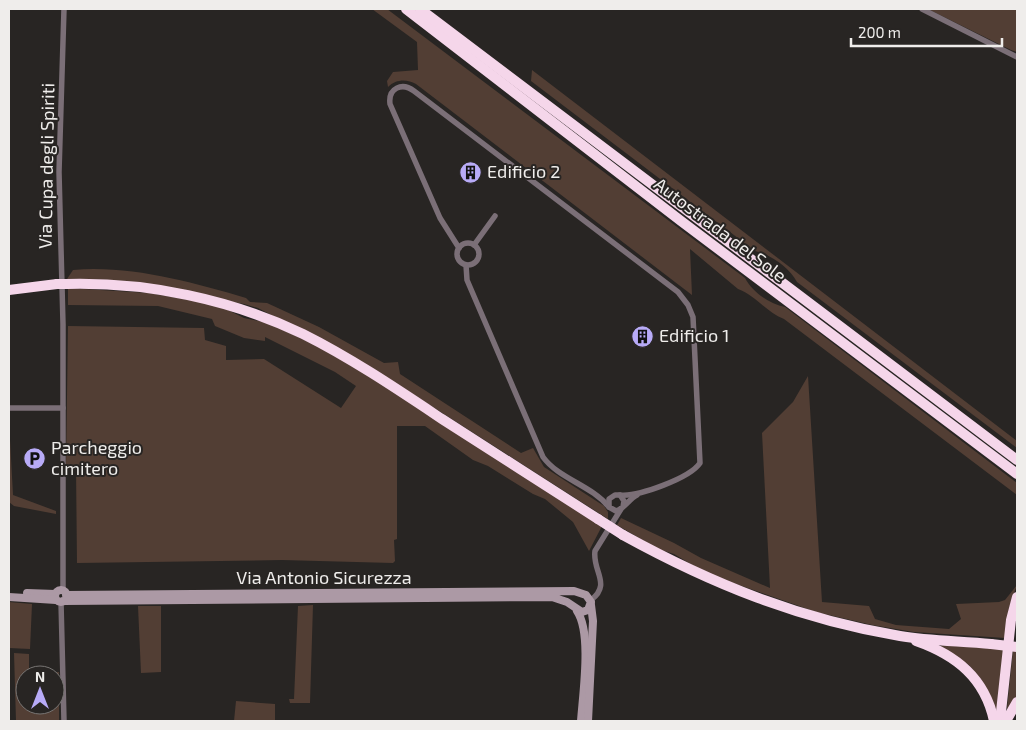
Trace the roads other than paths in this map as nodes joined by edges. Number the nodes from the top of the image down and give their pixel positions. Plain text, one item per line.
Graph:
1 (64, 9) edge
2 (406, 9) edge
3 (420, 9) edge
4 (922, 9) edge
5 (1017, 58) edge
6 (495, 216) dead end
7 (474, 244) junction
8 (459, 248) junction
9 (466, 265) junction
10 (9, 290) edge
11 (9, 408) edge
12 (62, 408) junction
13 (1017, 460) edge
14 (1017, 474) edge
15 (640, 492) junction
16 (595, 494) junction
17 (612, 495) junction
18 (620, 495) junction
19 (610, 508) junction
20 (622, 508) junction
21 (612, 523) junction
22 (9, 592) edge
23 (581, 594) junction
24 (9, 597) edge
25 (61, 597) junction
26 (1017, 597) edge
27 (591, 603) junction
28 (575, 608) junction
29 (901, 636) junction
30 (1017, 646) edge
31 (1017, 702) edge
32 (64, 721) edge
33 (582, 721) edge
34 (588, 721) edge
35 (994, 721) edge
36 (1000, 721) edge
37 (1006, 721) edge

1 - 12 street, Via Cupa degli Spiriti
2 - 14 highway, Autostrada del Sole
3 - 13 highway, Autostrada del Sole
4 - 5 street
6 - 7 street
7 - 8 street
7 - 9 street
8 - 9 street
8 - 15 street
9 - 16 street
10 - 29 highway, bridge
11 - 12 street
12 - 25 street, Via Cupa degli Spiriti
15 - 18 street
15 - 20 street
16 - 17 street
16 - 19 street
17 - 18 street
17 - 19 street
18 - 20 street
19 - 20 street
19 - 21 street
20 - 21 street
21 - 27 street
22 - 25 street
23 - 25 street, Via Antonio Sicurezza
23 - 27 street, Via Antonio Sicurezza
23 - 28 street
24 - 25 street
25 - 28 street, Via Antonio Sicurezza
25 - 32 street, Via Cupa degli Spiriti
26 - 36 highway
27 - 28 street
27 - 34 street
28 - 33 street
29 - 30 highway, bridge
29 - 35 highway
31 - 37 highway

